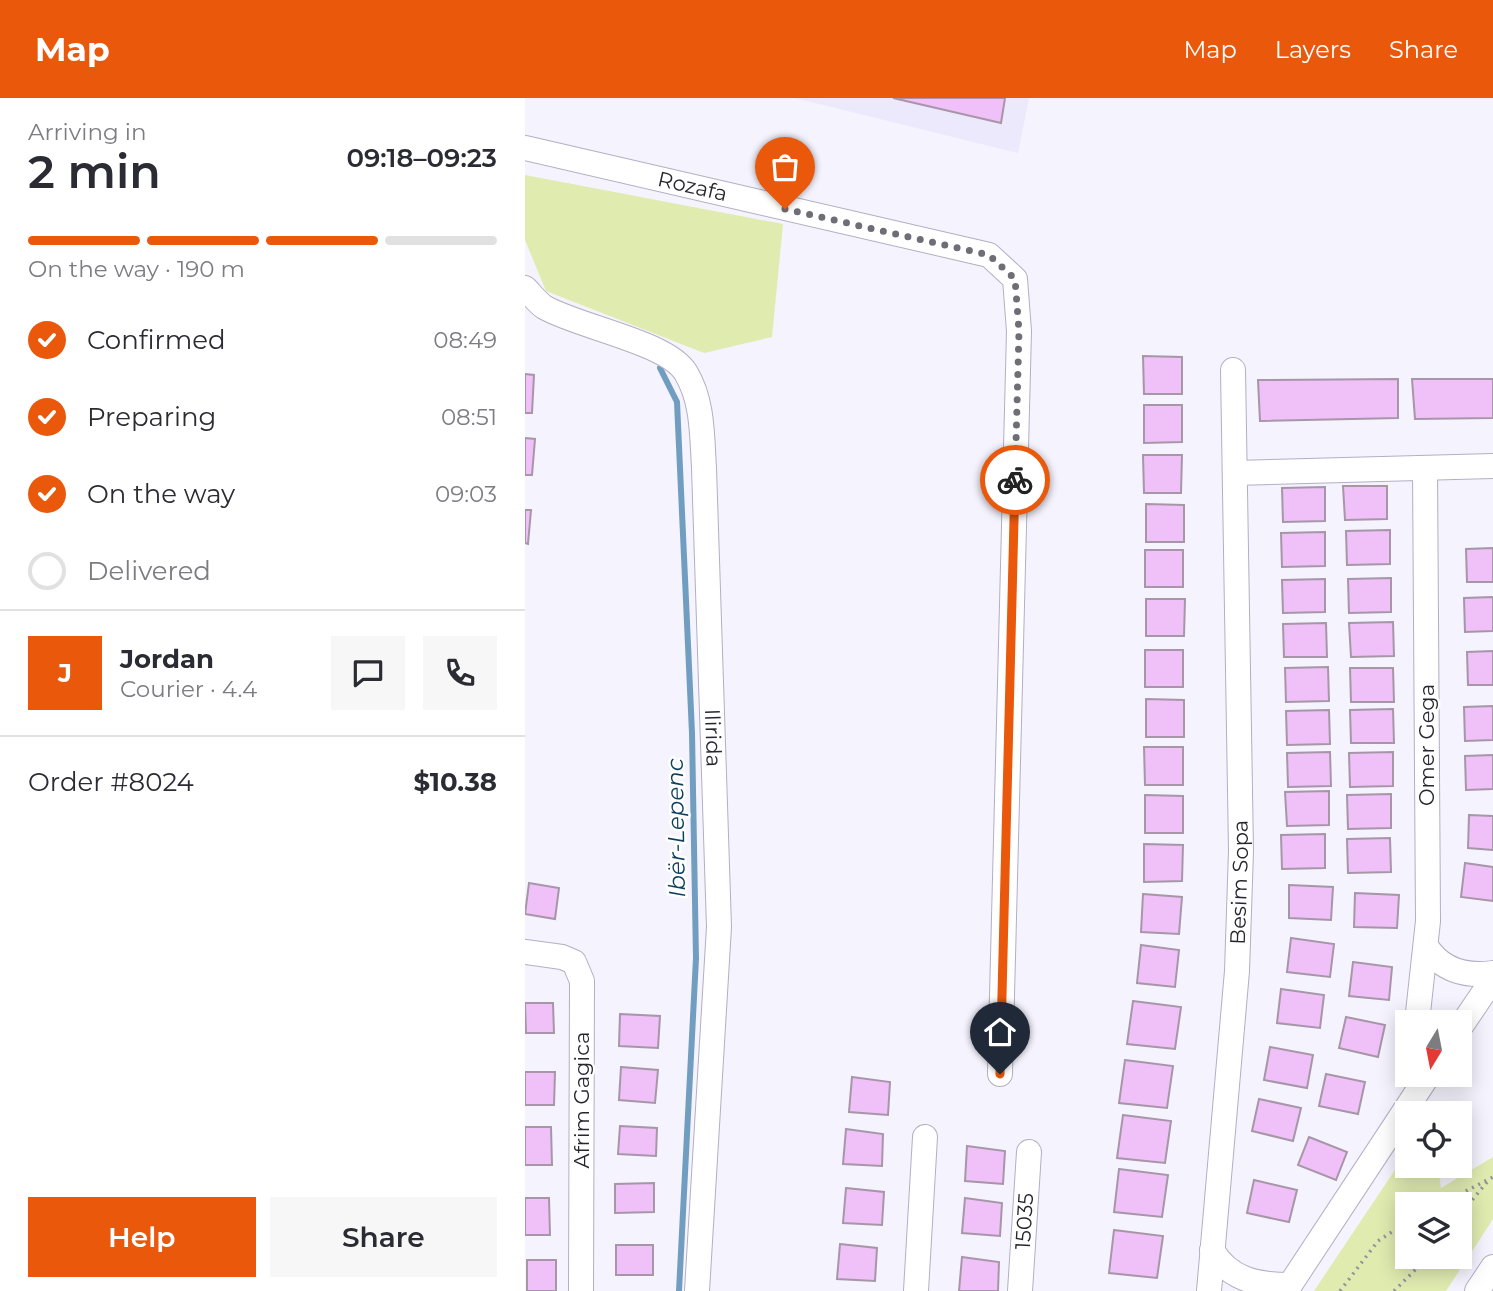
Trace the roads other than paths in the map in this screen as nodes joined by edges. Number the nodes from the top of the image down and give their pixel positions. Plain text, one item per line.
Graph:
1 (525, 148) edge
2 (525, 288) edge
3 (1233, 370) dead end
4 (1493, 467) edge
5 (1425, 468) junction
6 (1235, 473) junction
7 (1426, 946) junction
8 (525, 952) edge
9 (1493, 973) edge
10 (1493, 979) edge
11 (1418, 1010) edge
12 (1472, 1010) edge
13 (1000, 1074) dead end
14 (1395, 1126) edge
15 (925, 1138) dead end
16 (1029, 1152) dead end
17 (1212, 1250) junction
18 (1493, 1266) edge
19 (1288, 1288) edge
20 (581, 1291) edge
21 (697, 1291) edge
22 (916, 1291) edge
23 (1020, 1291) edge
24 (1209, 1291) edge
25 (1477, 1291) edge

1 - 13 street, Rozafa
2 - 21 street, Ilirida
3 - 6 street, Besim Sopa
4 - 5 street
5 - 6 street
5 - 7 street, Omer Gega
6 - 17 street, Besim Sopa
7 - 9 street
7 - 11 street, Omer Gega
8 - 20 street, Afrim Gagica
10 - 12 street
14 - 19 street
15 - 22 street
16 - 23 street, 15035
17 - 19 street
17 - 24 street, Besim Sopa
18 - 25 street

